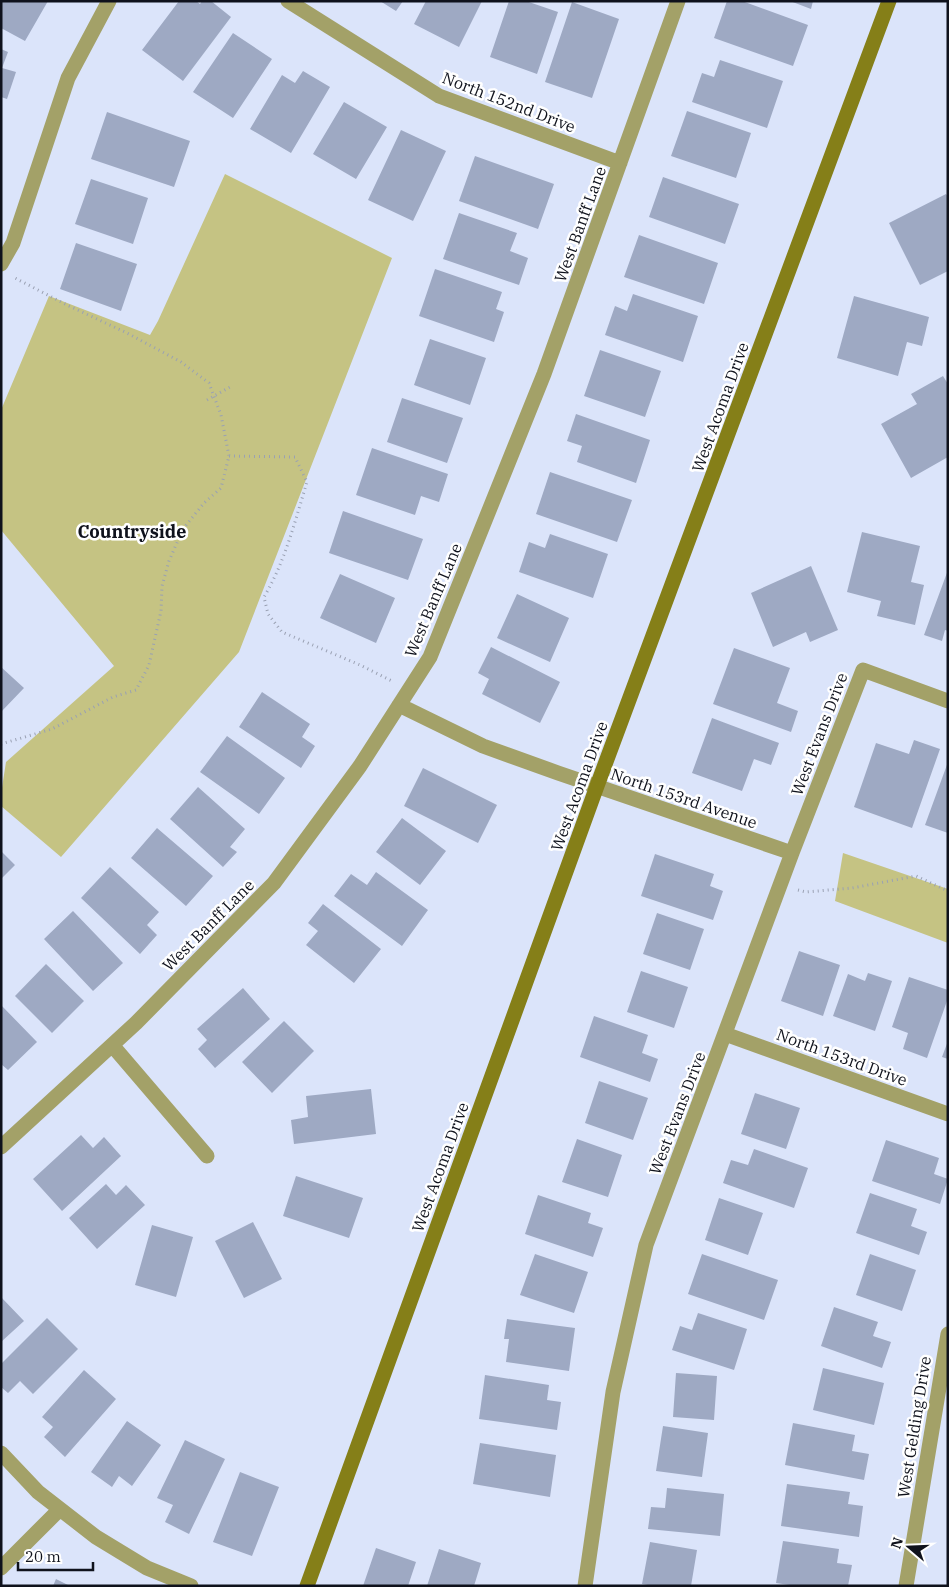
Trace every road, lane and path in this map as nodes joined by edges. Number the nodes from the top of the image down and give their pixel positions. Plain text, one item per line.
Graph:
1 (109, 1) edge
2 (288, 1) edge
3 (678, 1) edge
4 (889, 1) edge
5 (620, 163) junction
6 (5, 270) edge
7 (230, 387) dead end
8 (214, 396) junction
9 (207, 400) dead end
10 (230, 456) junction
11 (409, 690) junction
12 (948, 702) edge
13 (399, 705) junction
14 (1, 744) edge
15 (597, 786) junction
16 (792, 853) junction
17 (781, 886) junction
18 (948, 891) edge
19 (725, 1034) junction
20 (112, 1045) junction
21 (948, 1114) edge
22 (1, 1147) edge
23 (207, 1156) dead end
24 (948, 1334) edge
25 (1, 1453) edge
26 (60, 1509) junction
27 (1, 1568) edge
28 (190, 1586) edge
29 (307, 1586) edge
30 (585, 1586) edge
31 (906, 1586) edge

1 - 6 street
2 - 5 street, North 152nd Drive
3 - 5 street, West Banff Lane
4 - 15 street, West Acoma Drive
5 - 11 street, West Banff Lane
6 - 8 path
7 - 8 path
8 - 9 path
8 - 10 path
10 - 11 path
10 - 14 path
11 - 13 street, West Banff Lane
12 - 16 street, West Evans Drive
13 - 15 street, North 153rd Avenue
13 - 20 street, West Banff Lane
15 - 16 street, North 153rd Avenue
15 - 29 street, West Acoma Drive
16 - 17 street, West Evans Drive
17 - 18 path
17 - 19 street, West Evans Drive
19 - 21 street, North 153rd Drive
19 - 30 street, West Evans Drive
20 - 22 street, West Banff Lane
20 - 23 street
24 - 31 street, West Gelding Drive
25 - 26 street
26 - 27 street
26 - 28 street

